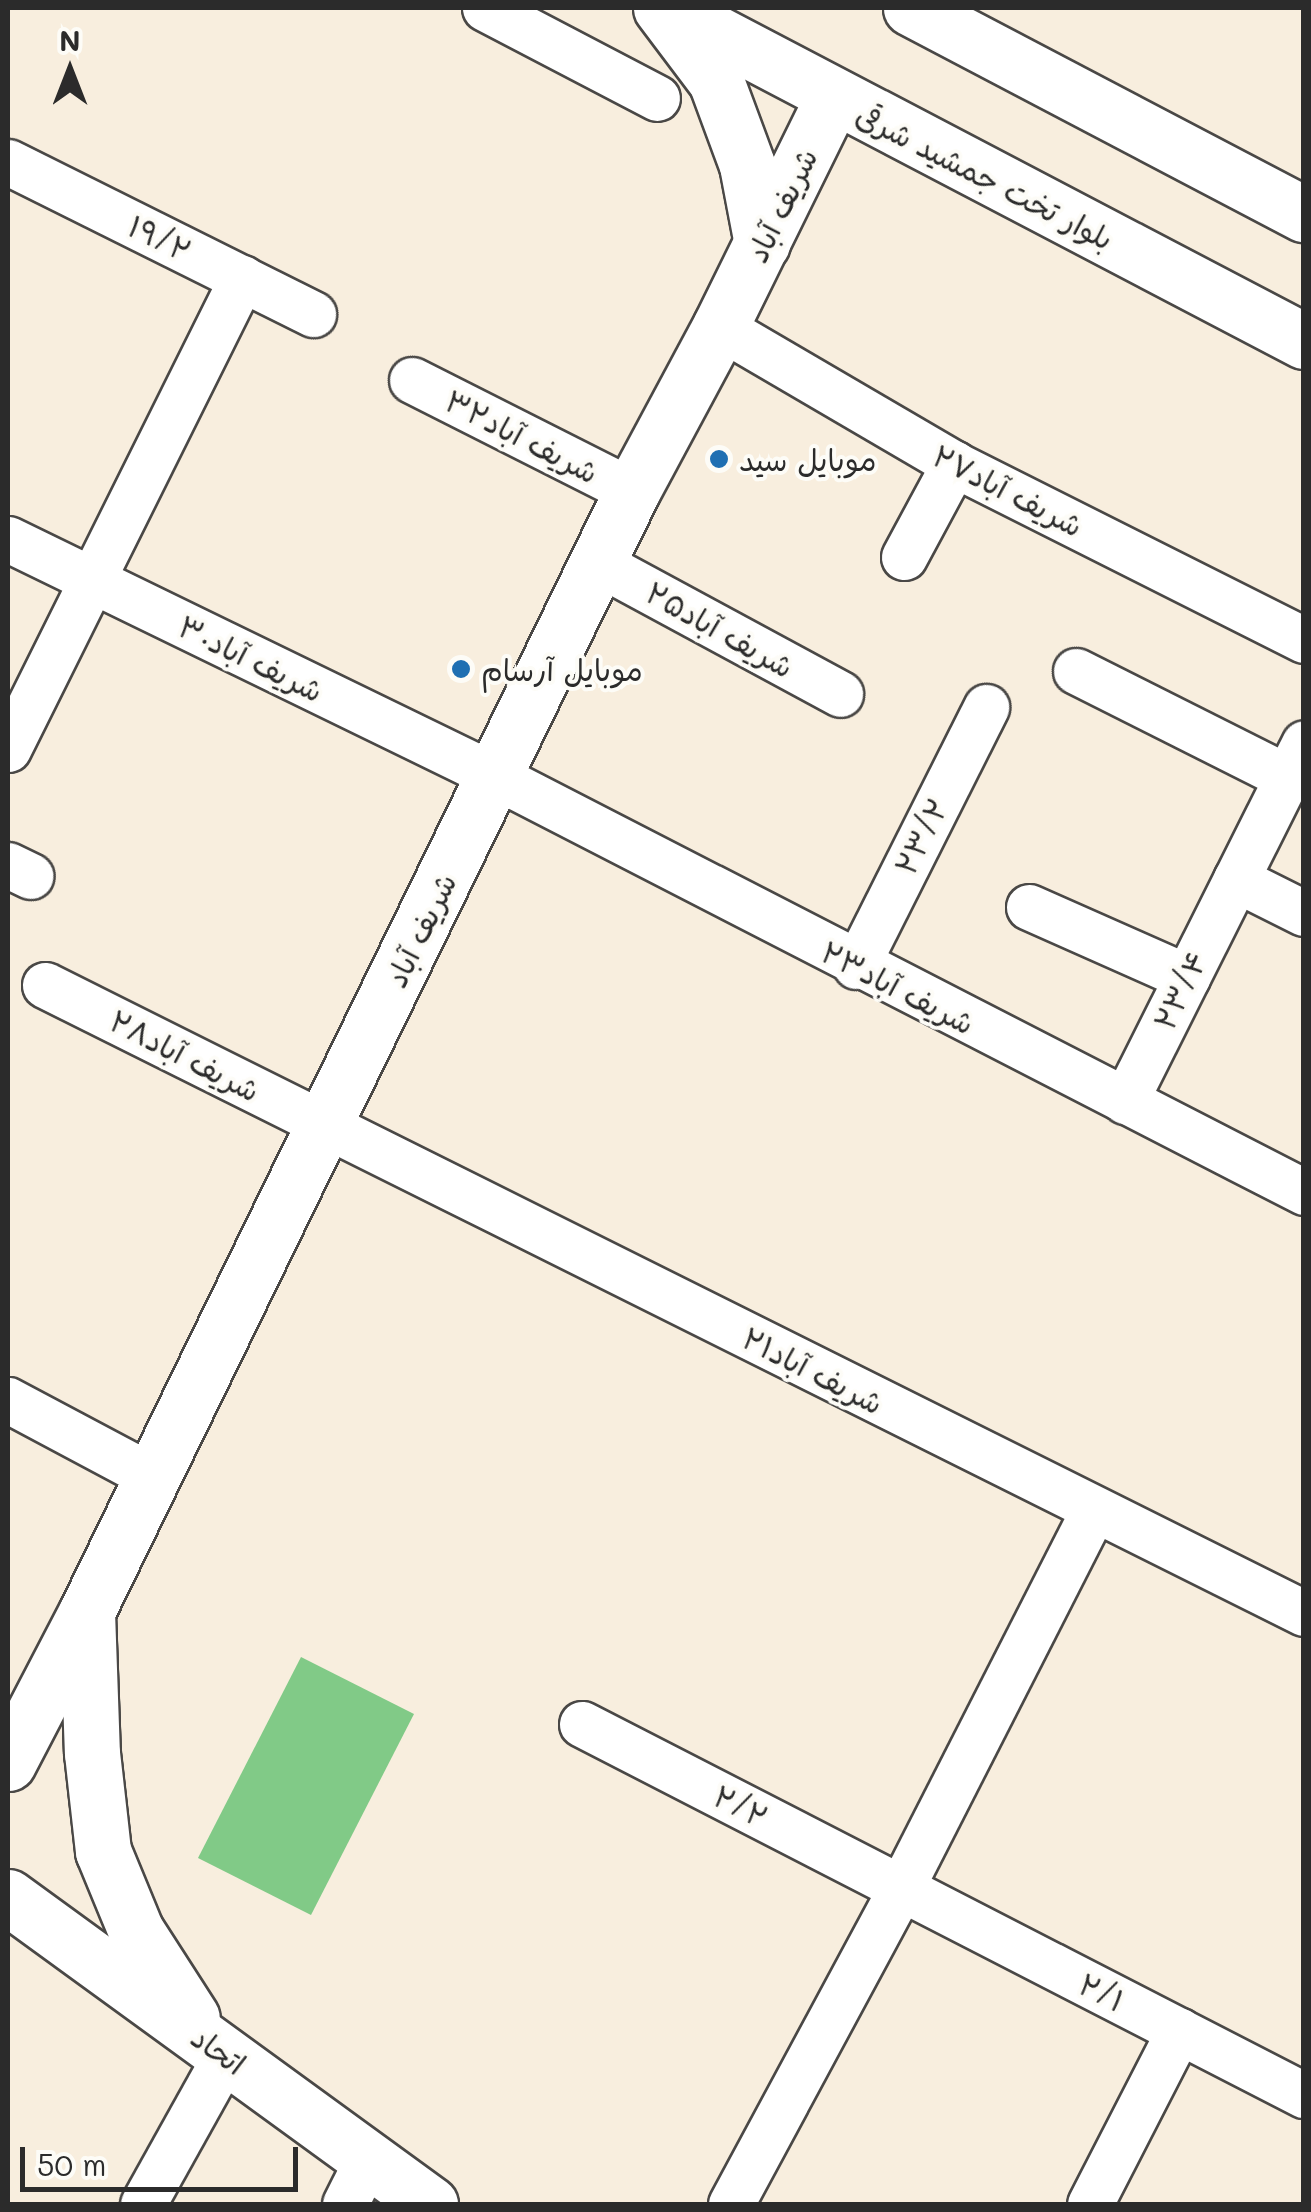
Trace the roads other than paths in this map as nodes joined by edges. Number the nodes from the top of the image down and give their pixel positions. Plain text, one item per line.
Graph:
1 (486, 8) edge
2 (664, 8) edge
3 (911, 8) edge
4 (833, 97) junction
5 (656, 98) dead end
6 (8, 162) edge
7 (1304, 214) edge
8 (762, 244) junction
9 (242, 278) junction
10 (313, 314) dead end
11 (720, 327) junction
12 (1304, 341) edge
13 (412, 380) dead end
14 (954, 464) junction
15 (632, 491) junction
16 (8, 539) edge
17 (904, 557) dead end
18 (600, 564) junction
19 (93, 582) junction
20 (1304, 640) edge
21 (1076, 671) dead end
22 (840, 694) dead end
23 (986, 707) dead end
24 (8, 749) edge
25 (1295, 760) edge
26 (495, 776) junction
27 (1236, 879) junction
28 (1030, 907) dead end
29 (1304, 914) edge
30 (856, 966) junction
31 (1187, 977) junction
32 (45, 985) dead end
33 (1125, 1102) junction
34 (324, 1126) junction
35 (1304, 1192) edge
36 (8, 1400) edge
37 (151, 1476) junction
38 (1094, 1510) junction
39 (87, 1611) junction
40 (1304, 1613) edge
41 (582, 1724) dead end
42 (8, 1762) edge
43 (901, 1888) junction
44 (8, 1897) edge
45 (1179, 2031) junction
46 (216, 2048) junction
47 (1304, 2095) edge
48 (356, 2182) edge
49 (142, 2204) edge
50 (430, 2204) edge
51 (731, 2204) edge
52 (1090, 2204) edge

1 - 5 street
2 - 4 main road, بلوار تخت جمشید شرقی
2 - 8 main road
3 - 7 main road
4 - 8 main road, شریف آباد
4 - 12 main road, بلوار تخت جمشید شرقی
6 - 9 street, ۱۹/۲
8 - 11 main road, شریف آباد
9 - 10 street, ۱۹/۲
9 - 19 street
11 - 14 street, شریف آباد۲۷
11 - 15 main road, شریف آباد
13 - 15 street, شریف آباد۳۲
14 - 17 street
14 - 20 street, شریف آباد۲۷
15 - 18 main road, شریف آباد
16 - 19 street, شریف آباد۳۰
18 - 22 street, شریف آباد۲۵
18 - 26 main road, شریف آباد
19 - 24 street
19 - 26 street, شریف آباد۳۰
21 - 25 street
23 - 30 street, ۲۳/۲
25 - 27 street, ۲۳/۴
26 - 30 street, شریف آباد۲۳
26 - 34 main road, شریف آباد
27 - 29 street
27 - 31 street, ۲۳/۴
28 - 31 street
30 - 33 street, شریف آباد۲۳
31 - 33 street, ۲۳/۴
32 - 34 street, شریف آباد۲۸
33 - 35 street, شریف آباد۲۳
34 - 37 main road, شریف آباد
34 - 38 street, شریف آباد۲۱
36 - 37 street
37 - 39 main road, شریف آباد
38 - 40 street, شریف آباد۲۱
38 - 43 street
39 - 42 main road, شریف آباد
39 - 46 main road
41 - 43 street, ۲/۲
43 - 45 street, ۲/۱
43 - 51 street
44 - 46 main road, اتحاد
45 - 47 street, ۲/۱
45 - 52 street
46 - 48 main road, اتحاد
46 - 49 street
48 - 50 main road, اتحاد

